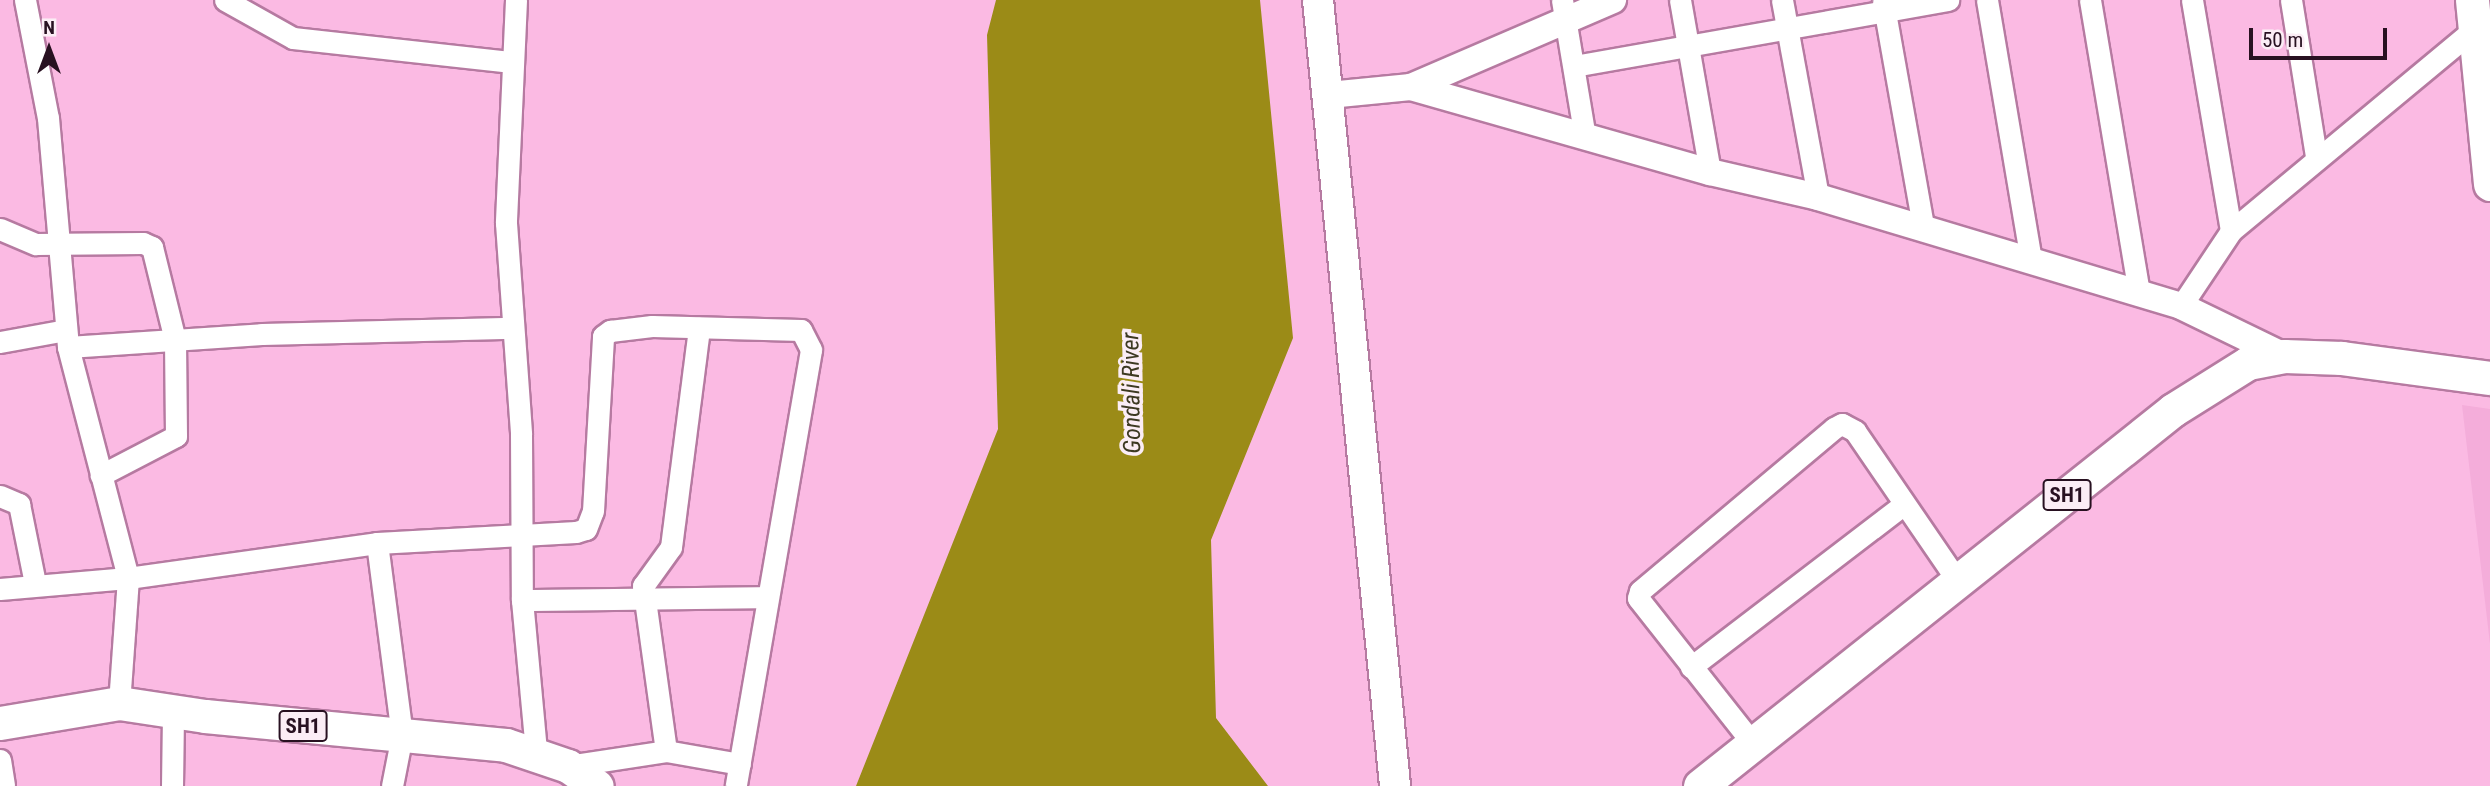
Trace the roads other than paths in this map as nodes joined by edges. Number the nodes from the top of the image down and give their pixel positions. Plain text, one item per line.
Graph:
1 (25, 0) edge
2 (225, 0) edge
3 (516, 0) edge
4 (1318, 0) edge
5 (1613, 0) edge
6 (1680, 0) edge
7 (1782, 0) edge
8 (1948, 0) edge
9 (1987, 0) edge
10 (2090, 0) edge
11 (2192, 0) edge
12 (2291, 0) edge
13 (1884, 6) edge
14 (1564, 10) edge
15 (2473, 15) edge
16 (1786, 28) junction
17 (1688, 46) junction
18 (510, 62) junction
19 (1574, 66) junction
20 (1412, 87) junction
21 (1329, 95) junction
22 (1586, 136) junction
23 (2316, 156) junction
24 (2488, 158) edge
25 (1710, 172) junction
26 (1818, 197) junction
27 (1923, 226) junction
28 (0, 229) edge
29 (2231, 231) junction
30 (56, 245) junction
31 (2031, 260) junction
32 (2139, 293) junction
33 (2181, 306) junction
34 (513, 328) junction
35 (699, 328) junction
36 (67, 338) junction
37 (175, 340) junction
38 (0, 342) edge
39 (2284, 356) junction
40 (2490, 378) edge
41 (101, 475) junction
42 (0, 496) edge
43 (1904, 504) junction
44 (521, 534) junction
45 (377, 543) junction
46 (128, 578) junction
47 (34, 583) junction
48 (1959, 583) junction
49 (0, 589) edge
50 (767, 597) junction
51 (643, 598) junction
52 (522, 600) junction
53 (1691, 667) junction
54 (119, 703) junction
55 (173, 711) junction
56 (0, 723) edge
57 (402, 735) junction
58 (1754, 745) junction
59 (666, 751) junction
60 (536, 752) junction
61 (0, 760) edge
62 (740, 764) junction
63 (568, 766) junction
64 (4, 786) edge
65 (172, 786) edge
66 (392, 786) edge
67 (597, 786) edge
68 (736, 786) edge
69 (1395, 786) edge
70 (1700, 786) edge

1 - 30 street
2 - 18 street
3 - 18 street
4 - 21 main road
5 - 14 street
6 - 17 street
7 - 16 street
8 - 13 street
9 - 31 street
10 - 32 street
11 - 29 street
12 - 23 street
13 - 16 street
13 - 27 street
14 - 19 street
14 - 20 street
15 - 23 street
15 - 24 main road
16 - 17 street
16 - 26 street
17 - 19 street
17 - 25 street
18 - 34 street
19 - 22 street
20 - 21 street
20 - 22 street
21 - 69 main road
22 - 25 street
23 - 29 street
25 - 26 street
26 - 27 street
27 - 31 street
28 - 30 street
29 - 33 street
30 - 36 street
30 - 37 street
31 - 32 street
32 - 33 street
33 - 39 street
34 - 37 street
34 - 44 street
35 - 44 street
35 - 50 street
35 - 51 street
36 - 37 street
36 - 38 street
36 - 41 street
37 - 41 street
39 - 40 main road, SH1
39 - 48 main road, SH1
41 - 46 street
42 - 47 street
43 - 48 street
43 - 53 street
43 - 53 street
44 - 45 street
44 - 52 street
45 - 46 street
45 - 57 street
46 - 47 street
46 - 54 street
47 - 49 street
48 - 58 main road, SH1
50 - 51 street
50 - 62 street
51 - 52 street
51 - 59 street
52 - 60 street
53 - 58 street
54 - 55 main road, SH1
54 - 56 main road, SH1
55 - 57 main road, SH1
55 - 65 street
57 - 60 main road, SH1
57 - 66 street
58 - 70 main road, SH1
59 - 62 street
59 - 63 street
60 - 63 main road, SH1
61 - 64 street
62 - 68 street
63 - 67 main road, SH1

